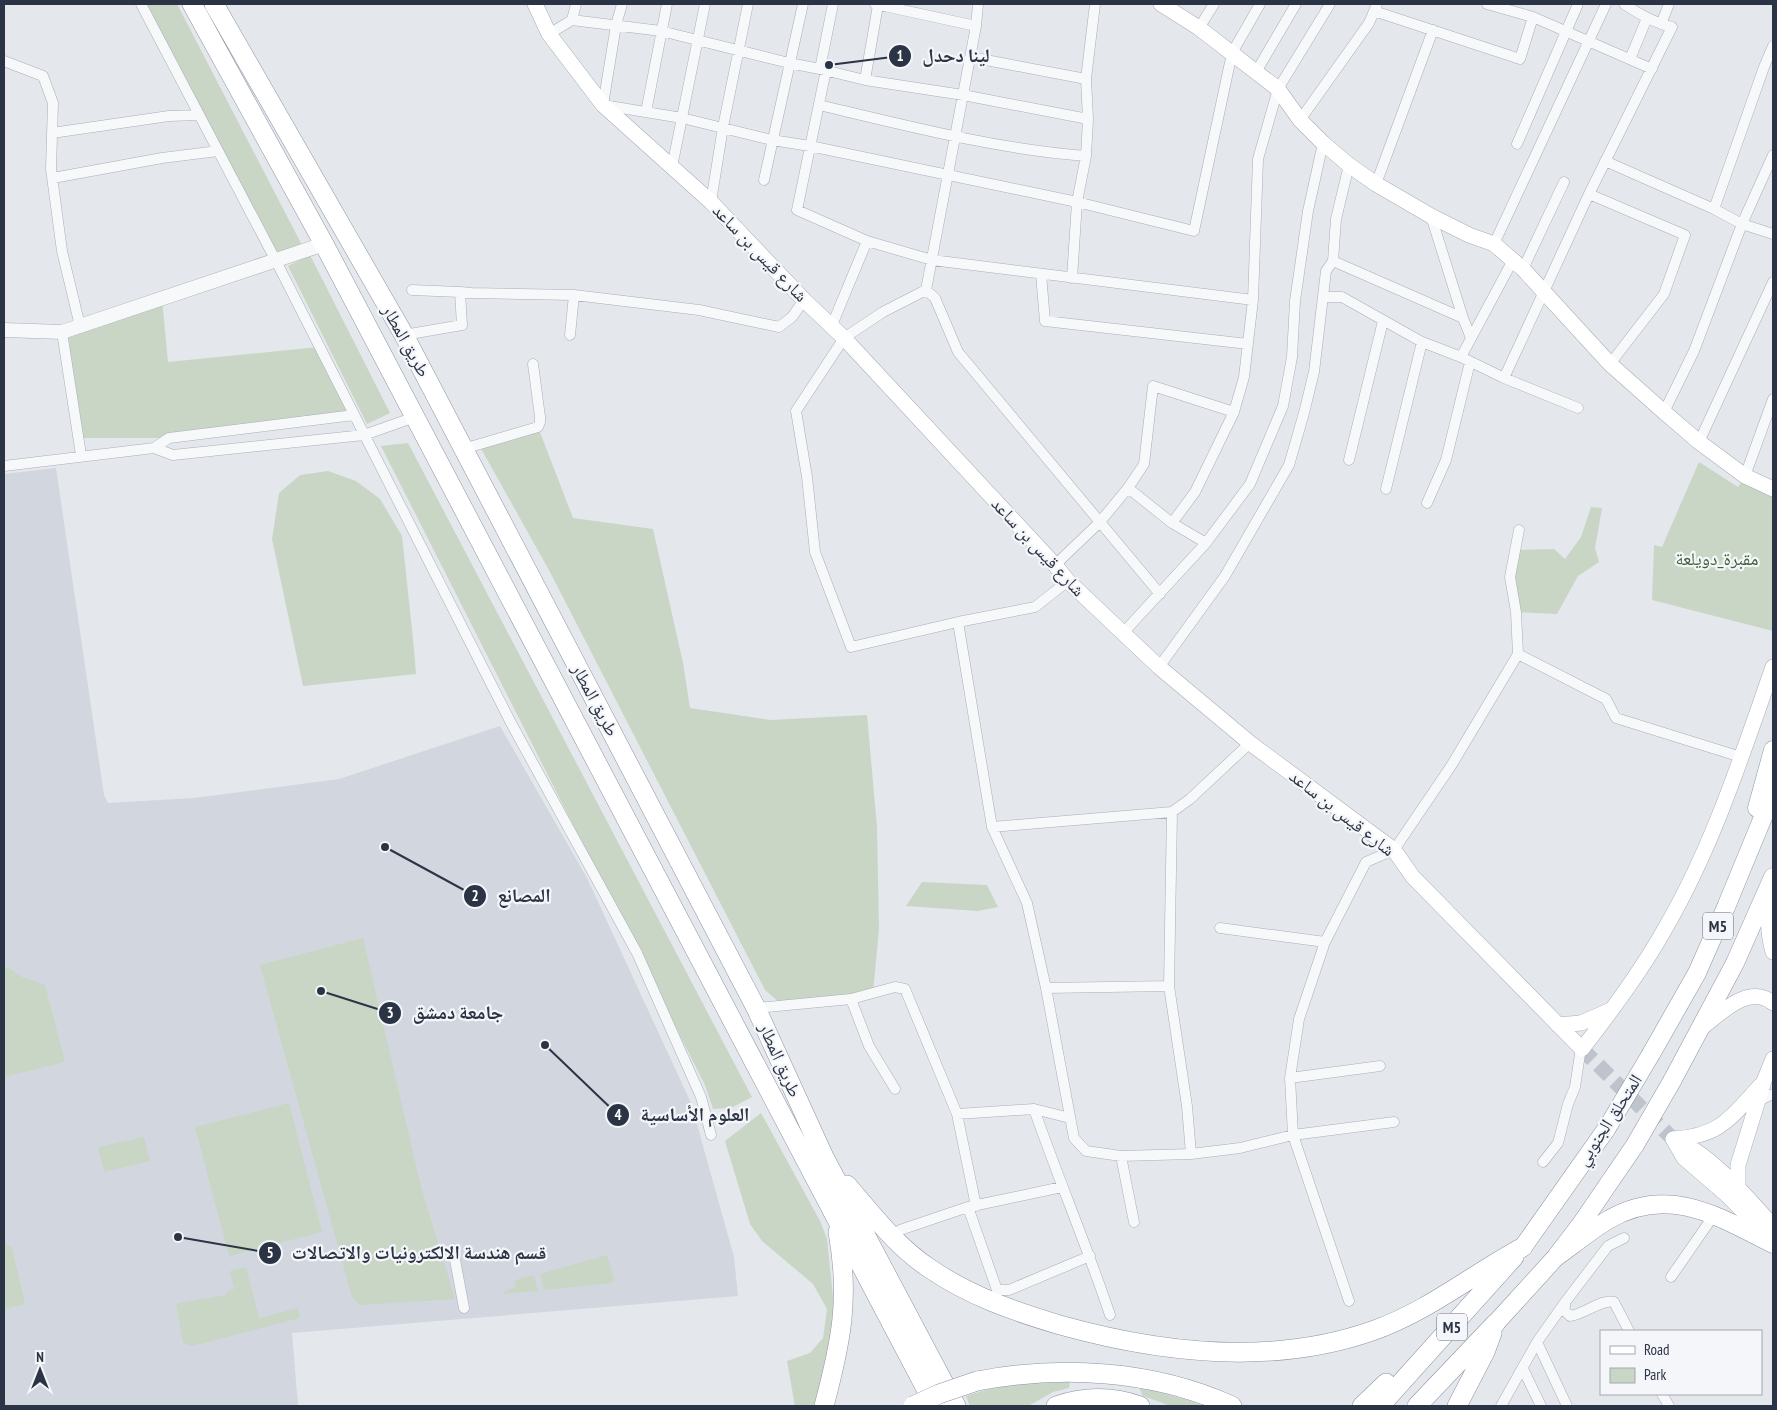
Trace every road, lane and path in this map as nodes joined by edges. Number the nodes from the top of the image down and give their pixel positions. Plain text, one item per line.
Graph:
1 (141, 4) edge
2 (192, 4) edge
3 (214, 4) edge
4 (535, 4) edge
5 (576, 4) edge
6 (622, 4) edge
7 (667, 4) edge
8 (705, 4) edge
9 (748, 4) edge
10 (803, 4) edge
11 (833, 4) edge
12 (876, 4) edge
13 (978, 4) edge
14 (1095, 4) edge
15 (1163, 4) edge
16 (1214, 4) edge
17 (1260, 4) edge
18 (1296, 4) edge
19 (1330, 4) edge
20 (1486, 4) edge
21 (1578, 4) edge
22 (1606, 4) edge
23 (1624, 4) edge
24 (1669, 4) edge
25 (1376, 7) edge
26 (1533, 17) junction
27 (1647, 18) junction
28 (572, 20) junction
29 (1661, 24) junction
30 (616, 25) junction
31 (976, 26) junction
32 (1199, 28) junction
33 (1433, 30) junction
34 (661, 31) junction
35 (1567, 32) junction
36 (549, 34) junction
37 (698, 40) junction
38 (1588, 41) junction
39 (1773, 46) edge
40 (739, 50) junction
41 (1232, 53) junction
42 (970, 57) junction
43 (1630, 59) junction
44 (4, 62) edge
45 (789, 63) junction
46 (1652, 69) junction
47 (823, 70) junction
48 (1256, 72) junction
49 (1086, 79) junction
50 (865, 80) junction
51 (1278, 89) junction
52 (963, 95) junction
53 (603, 105) junction
54 (819, 105) junction
55 (646, 112) junction
56 (199, 115) junction
57 (682, 118) junction
58 (1088, 119) junction
59 (1300, 120) junction
60 (723, 127) junction
61 (52, 133) junction
62 (955, 137) junction
63 (772, 140) junction
64 (1323, 143) junction
65 (1517, 144) dead end
66 (810, 146) junction
67 (218, 151) junction
68 (1773, 155) edge
69 (1086, 156) junction
70 (1606, 161) junction
71 (1349, 165) junction
72 (672, 167) junction
73 (948, 176) junction
74 (53, 178) junction
75 (764, 180) dead end
76 (1564, 182) dead end
77 (1376, 184) junction
78 (1588, 194) junction
79 (711, 202) junction
80 (1077, 202) junction
81 (1714, 209) junction
82 (1431, 216) junction
83 (1742, 224) junction
84 (1773, 234) edge
85 (867, 241) junction
86 (324, 244) junction
87 (1494, 244) junction
88 (932, 260) junction
89 (276, 261) junction
90 (1333, 261) junction
91 (1518, 264) junction
92 (1041, 274) junction
93 (1072, 278) junction
94 (1773, 282) edge
95 (412, 290) dead end
96 (926, 290) junction
97 (460, 292) junction
98 (1543, 292) junction
99 (574, 295) junction
100 (1323, 297) junction
101 (804, 300) junction
102 (1253, 300) junction
103 (1463, 318) junction
104 (1383, 321) junction
105 (832, 325) junction
106 (80, 326) junction
107 (4, 330) edge
108 (62, 332) junction
109 (404, 335) junction
110 (570, 335) dead end
111 (844, 338) junction
112 (1471, 338) junction
113 (1422, 342) junction
114 (1248, 344) junction
115 (1466, 359) junction
116 (533, 364) dead end
117 (1610, 364) junction
118 (1504, 378) junction
119 (1773, 399) edge
120 (1578, 408) dead end
121 (1234, 412) junction
122 (1664, 412) junction
123 (354, 415) junction
124 (415, 417) junction
125 (364, 435) junction
126 (1699, 442) junction
127 (154, 448) junction
128 (463, 449) junction
129 (81, 456) junction
130 (1350, 460) dead end
131 (4, 466) edge
132 (1746, 476) junction
133 (1128, 488) junction
134 (1386, 489) dead end
135 (1773, 489) edge
136 (1428, 504) dead end
137 (1099, 523) junction
138 (1172, 523) junction
139 (1519, 530) dead end
140 (1206, 543) junction
141 (1055, 565) junction
142 (1068, 581) junction
143 (1160, 594) junction
144 (958, 622) junction
145 (1123, 633) junction
146 (1518, 654) junction
147 (1159, 667) junction
148 (1773, 667) edge
149 (1250, 743) junction
150 (1773, 750) edge
151 (1741, 757) junction
152 (1773, 793) edge
153 (1172, 812) junction
154 (992, 826) junction
155 (1394, 850) junction
156 (1771, 882) edge
157 (1726, 907) junction
158 (1220, 928) dead end
159 (1325, 942) junction
160 (1773, 952) edge
161 (1169, 986) junction
162 (1046, 988) junction
163 (850, 999) junction
164 (1773, 1003) edge
165 (756, 1008) junction
166 (1612, 1009) junction
167 (1558, 1025) junction
168 (1700, 1029) junction
169 (1582, 1049) junction
170 (1773, 1059) edge
171 (1380, 1066) dead end
172 (1290, 1078) junction
173 (1764, 1081) junction
174 (895, 1089) dead end
175 (1773, 1094) edge
176 (1758, 1101) junction
177 (1034, 1109) junction
178 (957, 1114) junction
179 (1070, 1118) junction
180 (1394, 1122) dead end
181 (711, 1135) dead end
182 (1293, 1135) junction
183 (1673, 1139) junction
184 (1191, 1154) junction
185 (1121, 1156) junction
186 (824, 1157) junction
187 (1543, 1162) dead end
188 (1062, 1186) junction
189 (1738, 1187) junction
190 (972, 1206) junction
191 (832, 1212) junction
192 (1714, 1215) junction
193 (1134, 1222) dead end
194 (1773, 1226) edge
195 (900, 1230) dead end
196 (1624, 1238) dead end
197 (1773, 1243) edge
198 (1523, 1247) junction
199 (453, 1249) dead end
200 (1090, 1256) junction
201 (1555, 1258) junction
202 (1671, 1277) dead end
203 (1349, 1301) dead end
204 (1566, 1301) junction
205 (464, 1308) dead end
206 (1110, 1315) dead end
207 (1496, 1324) junction
208 (1628, 1330) edge
209 (1537, 1342) junction
210 (1416, 1366) junction
211 (1523, 1369) junction
212 (1663, 1395) edge
213 (824, 1406) edge
214 (913, 1406) edge
215 (935, 1406) edge
216 (956, 1406) edge
217 (1056, 1406) edge
218 (1140, 1406) edge
219 (1232, 1406) edge
220 (1362, 1406) edge
221 (1380, 1406) edge
222 (1417, 1406) edge
223 (1458, 1406) edge
224 (1501, 1406) edge
225 (1541, 1406) edge
226 (1567, 1406) edge
227 (1669, 1406) edge

1 - 56 street
2 - 86 highway, طريق المطار
3 - 109 highway, طريق المطار
4 - 36 main road, شارع قيس بن ساعد
5 - 28 street
6 - 30 street
7 - 34 street
8 - 37 street
9 - 40 street
10 - 45 street
11 - 47 street
12 - 31 street
12 - 50 street
13 - 31 street
14 - 49 street
15 - 32 main road
16 - 32 street
17 - 41 street
18 - 48 street
19 - 51 street
20 - 26 street
21 - 35 street
22 - 38 street
23 - 27 street
24 - 29 street
25 - 33 street
25 - 59 street
26 - 33 street
26 - 35 street
27 - 29 street
27 - 43 street
28 - 30 street
28 - 36 street
29 - 46 street
30 - 34 street
30 - 53 street
31 - 42 street
32 - 41 main road
33 - 77 street
34 - 37 street
34 - 55 street
35 - 38 street
35 - 65 street
36 - 53 main road, شارع قيس بن ساعد
37 - 40 street
37 - 57 street
38 - 43 street
38 - 87 street
39 - 81 street
40 - 45 street
40 - 60 street
41 - 48 main road
41 - 80 street
42 - 49 street
42 - 52 street
43 - 46 street
44 - 61 street
45 - 47 street
45 - 63 street
46 - 70 street
47 - 50 street
47 - 54 street
48 - 51 main road
49 - 58 street
50 - 52 street
51 - 59 main road
51 - 102 street
52 - 58 street
52 - 62 street
53 - 55 street
53 - 72 main road, شارع قيس بن ساعد
54 - 62 street
54 - 66 street
55 - 57 street
56 - 61 street
56 - 67 street
57 - 60 street
57 - 72 street
58 - 69 street
59 - 64 main road
60 - 63 street
60 - 79 street
61 - 74 street
62 - 69 street
62 - 73 street
63 - 66 street
63 - 75 street
64 - 71 main road
64 - 140 street
66 - 73 street
66 - 85 street
67 - 74 street
67 - 89 street
68 - 83 street
69 - 80 street
70 - 78 street
70 - 81 street
71 - 77 main road
71 - 90 street
72 - 79 main road, شارع قيس بن ساعد
73 - 80 street
73 - 88 street
74 - 106 street
76 - 91 street
77 - 82 main road
78 - 98 street
78 - 117 street
79 - 101 main road, شارع قيس بن ساعد
80 - 93 street
81 - 83 street
82 - 87 main road
82 - 103 street
83 - 84 street
83 - 122 street
85 - 88 street
85 - 105 street
86 - 89 street
86 - 124 highway, طريق المطار
87 - 91 main road
88 - 92 street
88 - 96 street
89 - 106 street
89 - 123 street
90 - 100 street
90 - 103 street
91 - 98 main road
91 - 112 street
92 - 93 street
92 - 114 street
93 - 102 street
94 - 126 street
95 - 97 street
96 - 111 street
96 - 137 street
97 - 99 street
97 - 109 street
98 - 117 main road
98 - 118 street
99 - 101 street
99 - 110 street
100 - 104 street
100 - 147 street
101 - 105 main road, شارع قيس بن ساعد
102 - 114 street
103 - 112 street
104 - 113 street
104 - 130 street
105 - 111 main road, شارع قيس بن ساعد
106 - 108 street
107 - 108 street
108 - 129 street
109 - 128 highway, طريق المطار
111 - 141 main road, شارع قيس بن ساعد
111 - 144 street
112 - 115 street
113 - 115 street
113 - 134 street
114 - 121 street
115 - 118 street
115 - 136 street
116 - 128 street
117 - 122 main road
118 - 120 street
119 - 132 street
121 - 133 street
121 - 138 street
122 - 126 main road
123 - 125 street
123 - 127 street
124 - 125 street
124 - 191 highway, طريق المطار
125 - 127 street
125 - 181 street
126 - 132 main road
127 - 129 street
128 - 165 highway, طريق المطار
129 - 131 street
132 - 135 main road
133 - 137 street
133 - 138 street
137 - 141 street
137 - 143 street
138 - 140 street
139 - 146 street
140 - 143 street
141 - 142 main road, شارع قيس بن ساعد
142 - 144 street
142 - 145 main road, شارع قيس بن ساعد
143 - 145 street
144 - 154 street
145 - 147 main road, شارع قيس بن ساعد
146 - 151 street
146 - 155 street
147 - 149 main road, شارع قيس بن ساعد
148 - 151 main road
149 - 153 street
149 - 155 main road, شارع قيس بن ساعد
150 - 157 highway
151 - 166 main road
152 - 157 highway, المتحلق الجنوبي / M5
153 - 154 street
153 - 161 street
154 - 162 street
155 - 159 street
155 - 167 main road, شارع قيس بن ساعد
156 - 160 main road, المتحلق الجنوبي
156 - 168 highway, المتحلق الجنوبي / M5
157 - 198 highway, المتحلق الجنوبي / M5, bridge
158 - 159 street
159 - 172 street
161 - 162 street
161 - 184 street
162 - 179 street
163 - 165 street
163 - 174 street
163 - 178 street
164 - 168 main road, المتحلق الجنوبي
165 - 186 highway, طريق المطار
166 - 167 main road
166 - 169 main road
167 - 169 main road, شارع قيس بن ساعد
168 - 201 highway, المتحلق الجنوبي / M5, bridge
169 - 187 street
170 - 173 main road
171 - 172 street
172 - 182 street
173 - 176 main road
173 - 183 main road
175 - 176 street
176 - 189 main road
177 - 178 street
177 - 179 street
177 - 188 street
178 - 190 street
179 - 185 street
180 - 182 street
182 - 184 street
182 - 203 street
183 - 189 main road
183 - 197 main road
184 - 185 street
185 - 193 street
186 - 198 highway
186 - 216 highway, طريق المطار
188 - 190 street
188 - 200 street
189 - 194 main road
190 - 195 street
190 - 200 street
191 - 213 highway
191 - 215 highway, طريق المطار
192 - 197 highway
192 - 201 highway
192 - 202 street
196 - 204 street
198 - 210 highway, المتحلق الجنوبي / M5
199 - 205 street
200 - 206 street
201 - 207 highway, المتحلق الجنوبي / M5
204 - 208 street
204 - 209 street
207 - 222 highway, المتحلق الجنوبي / M5
207 - 223 highway
209 - 211 street
209 - 226 street
210 - 220 highway
210 - 221 highway, المتحلق الجنوبي / M5
211 - 224 street
211 - 225 street
212 - 227 street
214 - 219 highway, bridge
217 - 218 highway

